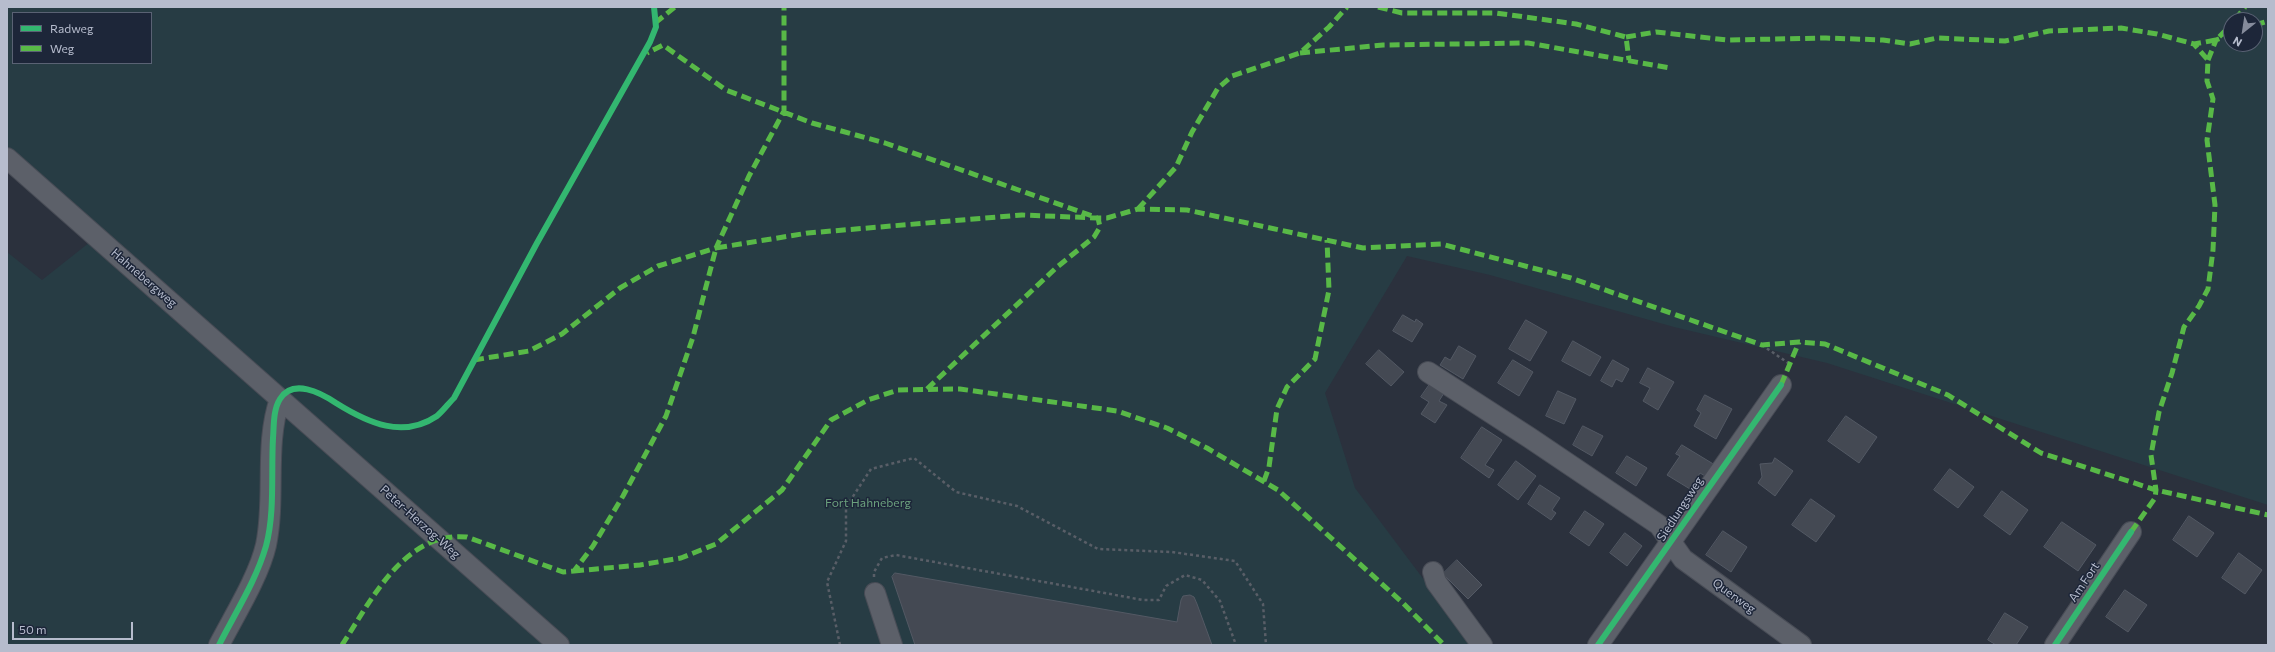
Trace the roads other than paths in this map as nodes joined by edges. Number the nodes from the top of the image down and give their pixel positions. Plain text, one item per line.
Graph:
1 (7, 158) edge
2 (1428, 372) dead end
3 (1781, 385) dead end
4 (280, 399) junction
5 (2131, 532) dead end
6 (1672, 542) junction
7 (1432, 572) dead end
8 (875, 593) road end
9 (219, 645) edge
10 (559, 645) edge
11 (892, 645) edge
12 (1482, 645) edge
13 (1598, 645) edge
14 (1800, 645) edge
15 (2055, 645) edge

1 - 4 street, Hahnebergweg
2 - 6 street, Siedlungsweg
3 - 6 street, Siedlungsweg
4 - 9 street
4 - 10 street, Peter-Herzog-Weg
5 - 15 street, Am Fort
6 - 13 street, Siedlungsweg
6 - 14 street, Querweg
7 - 12 street
8 - 11 street

